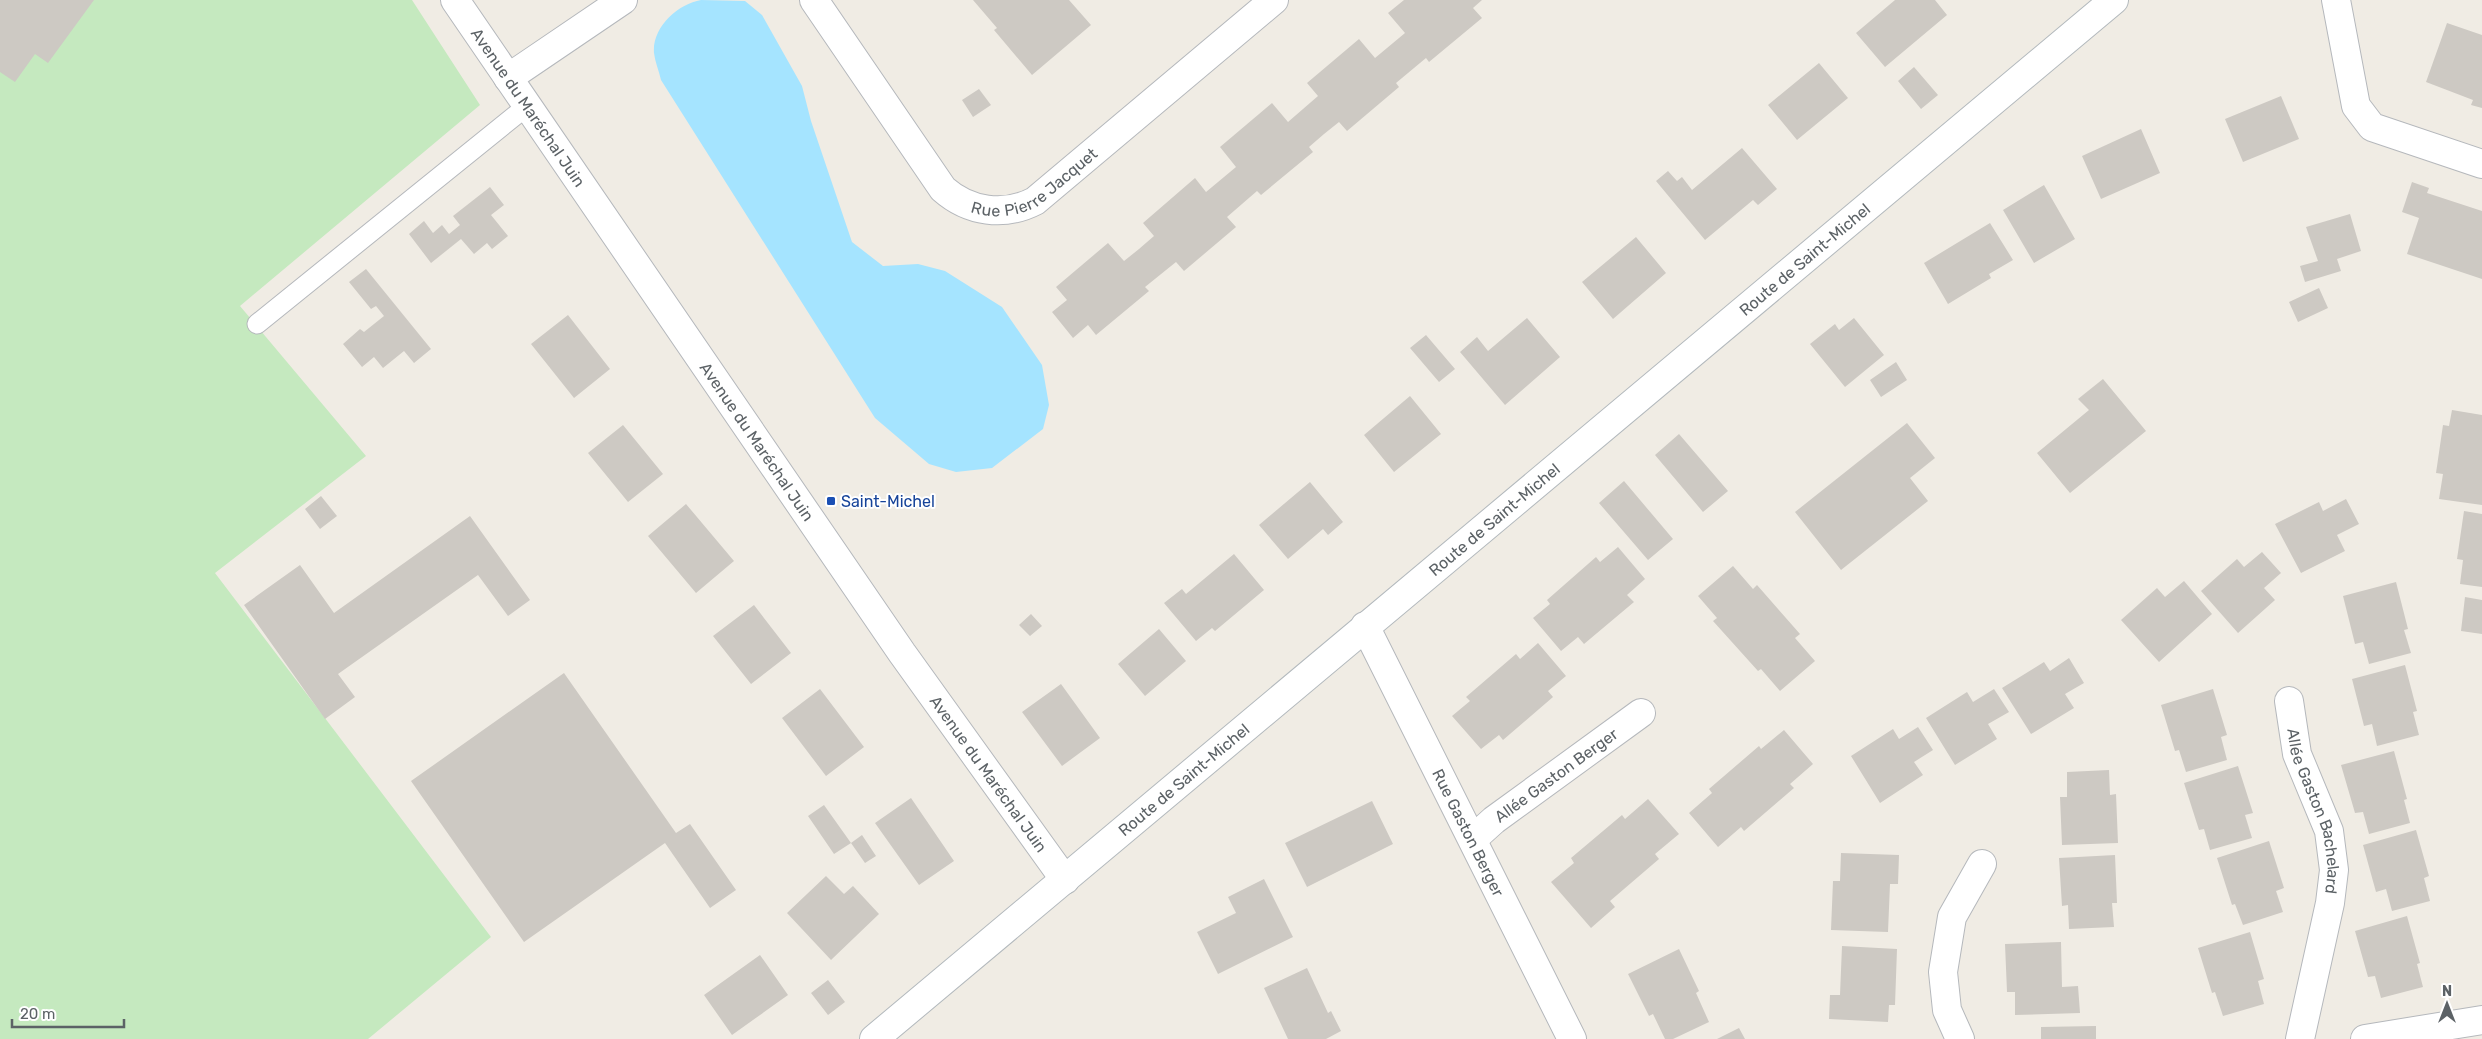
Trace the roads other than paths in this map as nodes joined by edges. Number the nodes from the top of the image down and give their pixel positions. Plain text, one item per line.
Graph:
1 (455, 0) edge
2 (624, 0) edge
3 (814, 0) edge
4 (1274, 0) edge
5 (2114, 0) edge
6 (2336, 0) edge
7 (508, 78) junction
8 (527, 106) junction
9 (2482, 164) edge
10 (257, 324) dead end
11 (1364, 626) junction
12 (2289, 701) dead end
13 (1641, 713) dead end
14 (1473, 839) junction
15 (1982, 864) dead end
16 (1065, 880) junction
17 (2482, 1020) edge
18 (874, 1039) edge
19 (1572, 1039) edge
20 (1960, 1039) edge
21 (2300, 1039) edge
22 (2365, 1039) edge

1 - 7 street, Avenue du Maréchal Juin
2 - 7 street
3 - 4 street, Rue Pierre Jacquet
5 - 11 street, Route de Saint-Michel
6 - 9 street
7 - 8 street, Avenue du Maréchal Juin
8 - 10 lane
8 - 16 street, Avenue du Maréchal Juin
11 - 14 street, Rue Gaston Berger
11 - 16 street, Route de Saint-Michel
12 - 21 street, Allée Gaston Bachelard
13 - 14 street, Allée Gaston Berger
14 - 19 street, Rue Gaston Berger
15 - 20 street
16 - 18 street, Route de Saint-Michel
17 - 22 street

